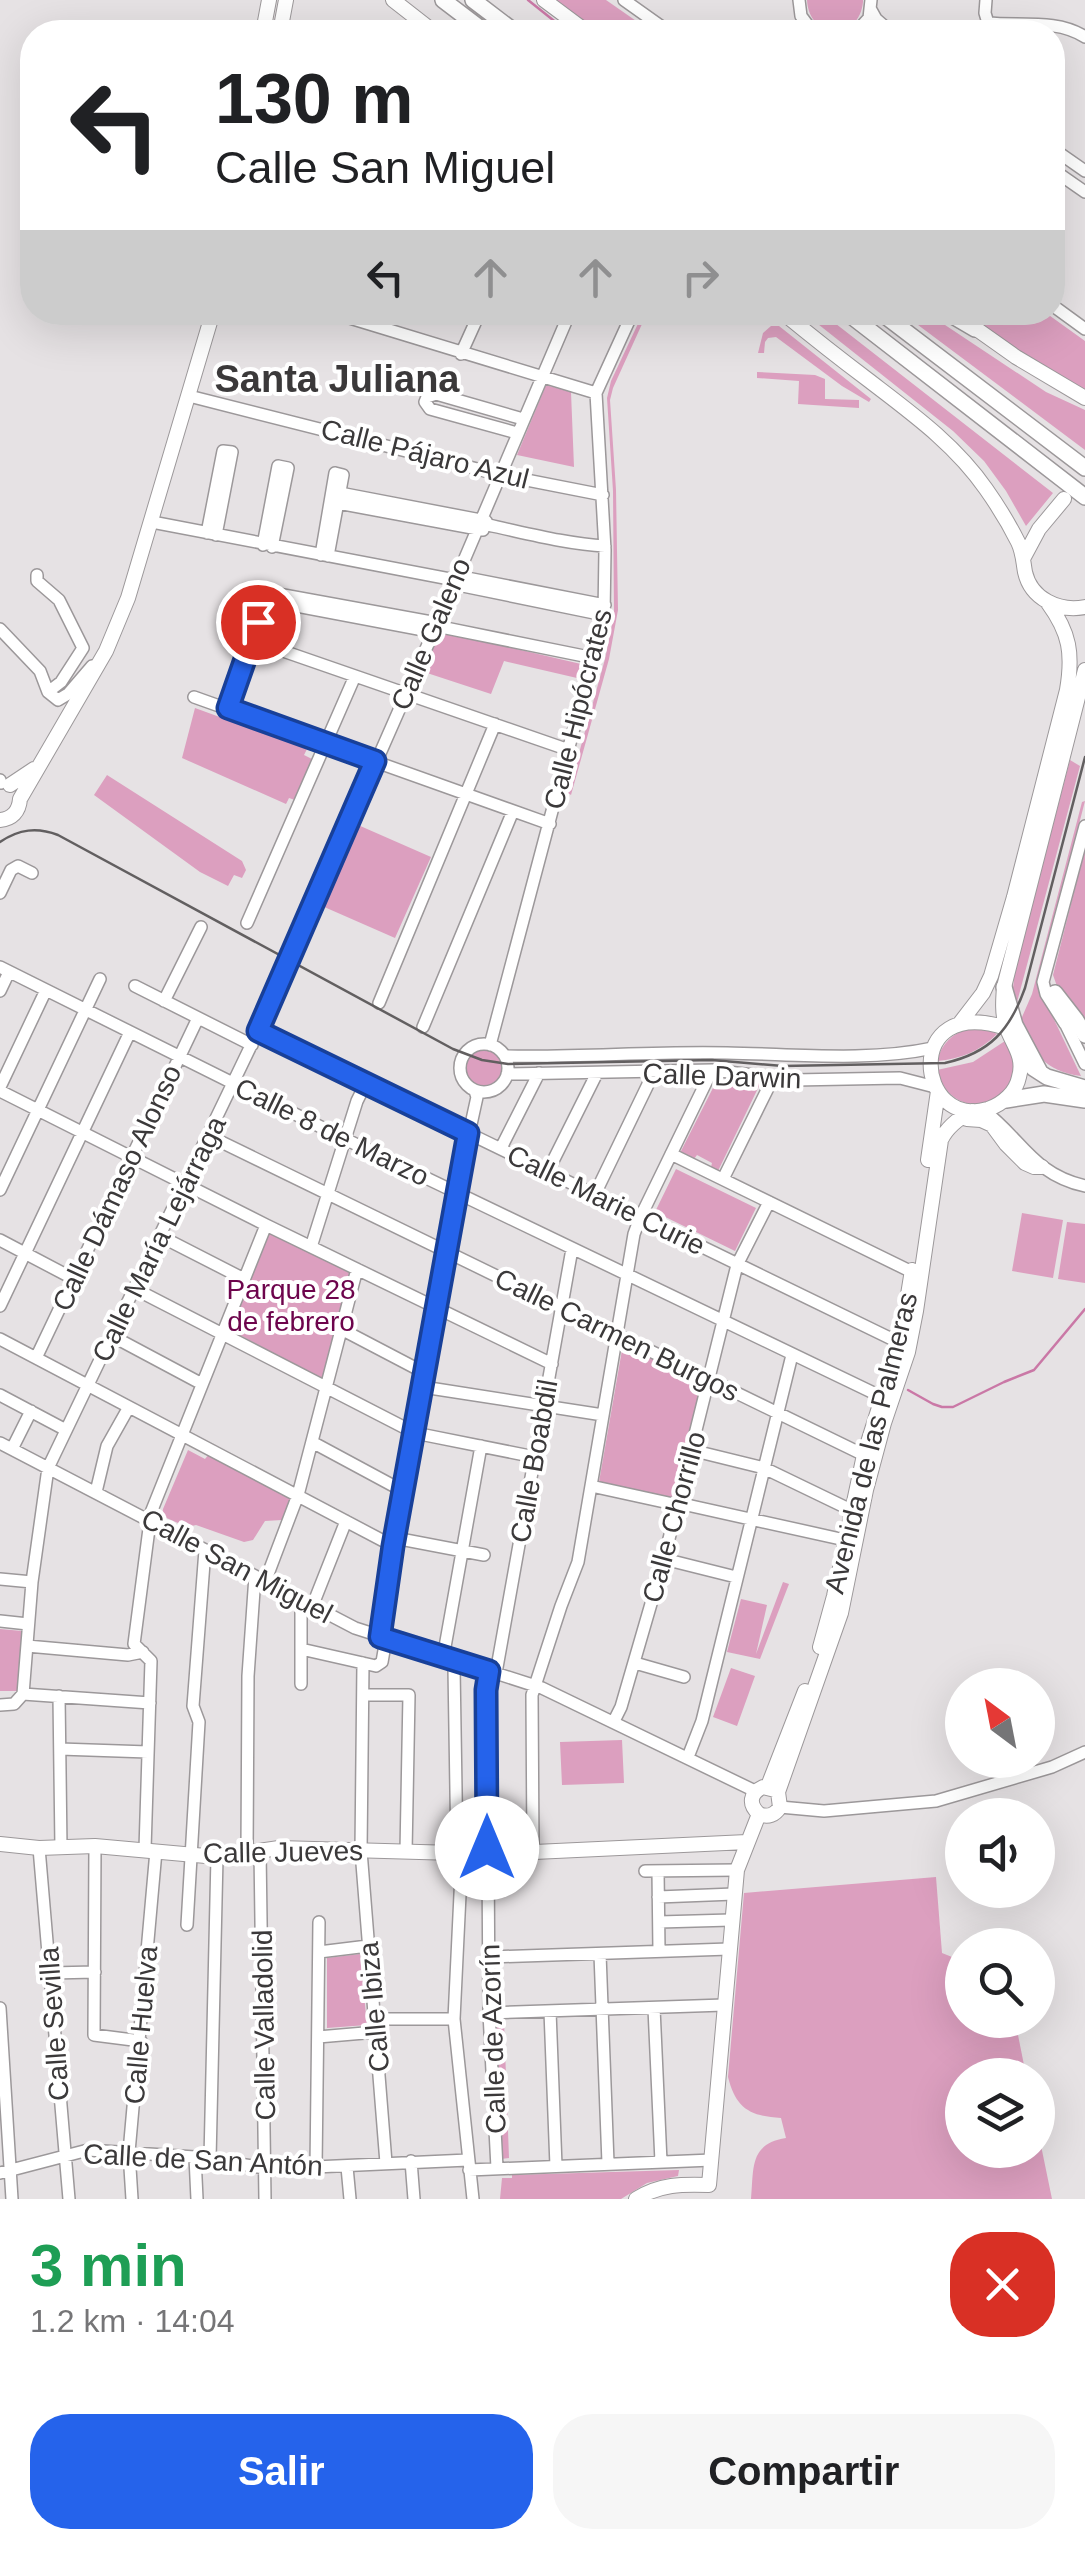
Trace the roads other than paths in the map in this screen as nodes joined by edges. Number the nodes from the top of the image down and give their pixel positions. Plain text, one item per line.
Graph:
1 (393, 0) edge
2 (443, 0) edge
3 (473, 0) edge
4 (544, 0) edge
5 (624, 0) edge
6 (419, 20) edge
7 (469, 20) edge
8 (499, 20) edge
9 (570, 20) edge
10 (653, 20) edge
11 (209, 325) edge
12 (371, 325) edge
13 (474, 325) edge
14 (564, 325) edge
15 (627, 325) edge
16 (799, 325) edge
17 (863, 325) edge
18 (897, 325) edge
19 (969, 325) edge
20 (975, 329) joint
21 (461, 354) junction
22 (540, 377) junction
23 (596, 394) junction
24 (190, 396) junction
25 (1085, 398) edge
26 (523, 420) junction
27 (517, 433) junction
28 (1085, 468) edge
29 (501, 475) junction
30 (603, 495) junction
31 (339, 498) junction
32 (1085, 498) edge
33 (1064, 499) dead end
34 (152, 522) junction
35 (479, 524) junction
36 (211, 534) junction
37 (267, 546) junction
38 (605, 550) junction
39 (324, 556) junction
40 (1024, 557) junction
41 (36, 575) dead end
42 (455, 580) junction
43 (1048, 603) junction
44 (1085, 607) edge
45 (604, 610) junction
46 (436, 627) junction
47 (0, 629) edge
48 (250, 644) junction
49 (106, 651) junction
50 (584, 656) dead end
51 (1085, 670) edge
52 (355, 676) junction
53 (48, 692) junction
54 (407, 694) junction
55 (194, 697) dead end
56 (228, 708) junction
57 (495, 724) junction
58 (1061, 737) junction
59 (326, 744) junction
60 (569, 750) junction
61 (1057, 754) junction
62 (375, 761) junction
63 (38, 765) junction
64 (3, 783) edge
65 (466, 794) junction
66 (20, 799) junction
67 (513, 811) junction
68 (1, 821) edge
69 (550, 824) junction
70 (1085, 826) edge
71 (32, 873) dead end
72 (0, 893) edge
73 (247, 923) dead end
74 (200, 927) dead end
75 (290, 954) joint
76 (1047, 968) junction
77 (5, 969) edge
78 (100, 979) dead end
79 (134, 986) dead end
80 (1004, 987) junction
81 (46, 990) junction
82 (0, 991) edge
83 (1054, 993) junction
84 (164, 1001) junction
85 (379, 1003) dead end
86 (86, 1010) junction
87 (198, 1018) junction
88 (960, 1022) junction
89 (1065, 1024) junction
90 (424, 1027) dead end
91 (1006, 1028) junction
92 (258, 1031) junction
93 (130, 1032) junction
94 (1085, 1035) edge
95 (252, 1045) junction
96 (490, 1045) junction
97 (933, 1048) junction
98 (1020, 1054) junction
99 (505, 1056) junction
100 (180, 1057) junction
101 (1085, 1064) edge
102 (712, 1070) junction
103 (654, 1072) junction
104 (1040, 1072) junction
105 (539, 1073) junction
106 (596, 1073) junction
107 (507, 1074) junction
108 (773, 1078) junction
109 (366, 1083) junction
110 (234, 1084) junction
111 (1085, 1088) edge
112 (0, 1089) edge
113 (937, 1089) junction
114 (476, 1092) junction
115 (1085, 1100) edge
116 (1003, 1101) junction
117 (38, 1110) junction
118 (977, 1111) junction
119 (957, 1121) junction
120 (1002, 1126) junction
121 (82, 1132) junction
122 (468, 1133) junction
123 (209, 1136) junction
124 (344, 1139) junction
125 (502, 1148) junction
126 (670, 1154) junction
127 (132, 1157) junction
128 (1042, 1167) junction
129 (548, 1171) junction
130 (723, 1179) junction
131 (186, 1184) junction
132 (1085, 1186) edge
133 (0, 1190) edge
134 (456, 1193) junction
135 (328, 1194) junction
136 (595, 1194) junction
137 (769, 1202) junction
138 (640, 1218) junction
139 (266, 1225) junction
140 (160, 1236) junction
141 (0, 1240) edge
142 (311, 1247) junction
143 (572, 1249) junction
144 (446, 1252) junction
145 (25, 1253) junction
146 (738, 1264) junction
147 (357, 1269) junction
148 (912, 1272) junction
149 (627, 1274) junction
150 (74, 1278) junction
151 (244, 1278) junction
152 (135, 1289) junction
153 (0, 1306) edge
154 (436, 1307) junction
155 (562, 1308) junction
156 (724, 1322) junction
157 (341, 1330) junction
158 (222, 1334) junction
159 (617, 1335) junction
160 (112, 1336) junction
161 (0, 1339) edge
162 (900, 1343) junction
163 (792, 1355) junction
164 (36, 1358) junction
165 (552, 1364) junction
166 (709, 1379) junction
167 (424, 1380) junction
168 (202, 1384) junction
169 (88, 1385) junction
170 (326, 1387) junction
171 (0, 1395) edge
172 (882, 1397) junction
173 (544, 1404) junction
174 (129, 1407) junction
175 (31, 1411) junction
176 (777, 1412) junction
177 (603, 1415) junction
178 (66, 1430) junction
179 (415, 1434) junction
180 (182, 1435) junction
181 (312, 1442) junction
182 (6, 1446) edge
183 (481, 1446) junction
184 (691, 1450) junction
185 (864, 1454) junction
186 (535, 1458) junction
187 (48, 1468) junction
188 (764, 1468) junction
189 (591, 1486) junction
190 (96, 1492) junction
191 (403, 1492) junction
192 (298, 1495) junction
193 (678, 1504) junction
194 (851, 1510) junction
195 (751, 1519) junction
196 (149, 1521) junction
197 (346, 1521) junction
198 (845, 1540) junction
199 (394, 1542) junction
200 (205, 1550) junction
201 (463, 1552) junction
202 (484, 1555) dead end
203 (664, 1559) junction
204 (736, 1577) junction
205 (0, 1579) edge
206 (260, 1579) junction
207 (32, 1582) junction
208 (307, 1604) junction
209 (0, 1621) edge
210 (28, 1624) junction
211 (383, 1638) junction
212 (27, 1646) junction
213 (301, 1649) junction
214 (143, 1652) junction
215 (449, 1659) junction
216 (363, 1663) junction
217 (634, 1663) junction
218 (493, 1672) junction
219 (684, 1677) dead end
220 (301, 1684) dead end
221 (534, 1686) junction
222 (23, 1694) junction
223 (363, 1695) junction
224 (59, 1696) junction
225 (150, 1703) junction
226 (0, 1705) edge
227 (614, 1721) junction
228 (60, 1749) junction
229 (148, 1752) junction
230 (1085, 1752) edge
231 (688, 1757) junction
232 (771, 1794) junction
233 (759, 1814) junction
234 (746, 1842) junction
235 (0, 1844) edge
236 (95, 1846) junction
237 (39, 1848) junction
238 (61, 1848) junction
239 (151, 1850) junction
240 (253, 1851) junction
241 (360, 1851) junction
242 (534, 1851) junction
243 (406, 1852) junction
244 (460, 1852) junction
245 (190, 1854) junction
246 (490, 1854) junction
247 (217, 1856) junction
248 (738, 1870) junction
249 (734, 1894) junction
250 (658, 1896) junction
251 (731, 1920) junction
252 (319, 1922) dead end
253 (658, 1922) junction
254 (187, 1925) dead end
255 (368, 1946) junction
256 (729, 1949) junction
257 (319, 1952) junction
258 (659, 1952) junction
259 (600, 1954) junction
260 (490, 1958) junction
261 (95, 1972) junction
262 (51, 1973) junction
263 (724, 2005) junction
264 (0, 2008) edge
265 (654, 2008) junction
266 (602, 2010) junction
267 (550, 2012) junction
268 (490, 2013) junction
269 (454, 2020) junction
270 (376, 2025) junction
271 (318, 2037) junction
272 (141, 2041) junction
273 (129, 2152) junction
274 (65, 2154) junction
275 (196, 2157) junction
276 (210, 2159) junction
277 (712, 2160) junction
278 (411, 2161) junction
279 (660, 2162) junction
280 (386, 2163) junction
281 (468, 2164) junction
282 (608, 2164) junction
283 (347, 2166) junction
284 (556, 2166) junction
285 (265, 2168) junction
286 (316, 2168) junction
287 (496, 2168) junction
288 (5, 2171) edge
289 (708, 2192) edge
290 (12, 2199) edge
291 (69, 2199) edge
292 (132, 2199) edge
293 (197, 2199) edge
294 (265, 2199) edge
295 (350, 2199) edge
296 (414, 2199) edge
297 (473, 2199) edge
298 (636, 2199) edge

1 - 6 main road
2 - 7 highway
3 - 8 highway
4 - 9 main road
5 - 10 street
11 - 24 main road
12 - 21 street
13 - 21 street
14 - 22 street, Calle Galeno
15 - 23 street, Calle Hipócrates
16 - 40 main road
17 - 32 highway
18 - 28 highway
19 - 20 highway
20 - 25 main road
21 - 22 street
22 - 23 street
22 - 26 street, Calle Galeno
23 - 30 street, Calle Hipócrates
24 - 29 street, Calle Pájaro Azul
24 - 34 main road
26 - 27 street, Calle Galeno
26 - 27 street
27 - 29 street, Calle Galeno
29 - 30 street, Calle Pájaro Azul
29 - 35 street, Calle Galeno
30 - 38 street, Calle Hipócrates
31 - 35 street
31 - 39 street
31 - 39 street
33 - 40 main road
34 - 36 street
34 - 49 main road
35 - 38 street
35 - 42 street, Calle Galeno
36 - 36 street
36 - 37 street
37 - 37 street
37 - 39 street
38 - 45 street, Calle Hipócrates
39 - 42 street
40 - 43 main road
41 - 53 street
42 - 45 street
42 - 46 street, Calle Galeno
43 - 44 main road
43 - 58 main road
45 - 60 street, Calle Hipócrates
46 - 48 street
46 - 50 street
46 - 54 street, Calle Galeno
47 - 53 street
48 - 52 street
48 - 56 street
49 - 53 street
49 - 63 main road
51 - 58 main road
52 - 54 street
52 - 59 street
54 - 57 street
54 - 62 street, Calle Galeno
55 - 56 street
56 - 59 street
57 - 60 street
57 - 65 street
58 - 61 main road
59 - 62 street
59 - 73 street
60 - 69 street, Calle Hipócrates
61 - 80 main road
61 - 88 main road
62 - 65 street
62 - 75 street, Calle Galeno
63 - 64 main road
63 - 66 main road
64 - 66 main road
65 - 67 street
65 - 85 street
66 - 68 main road
67 - 69 street
67 - 90 street
69 - 96 street, Calle Hipócrates
70 - 76 street
71 - 72 street
74 - 84 street
75 - 92 street, Calle María Lejárraga
76 - 83 street
76 - 89 street
77 - 81 street, Calle 8 de Marzo
77 - 82 street
78 - 86 street
79 - 84 street
80 - 91 main road
80 - 104 highway
81 - 86 street, Calle 8 de Marzo
81 - 112 street
83 - 89 street
83 - 94 highway
84 - 87 street
86 - 93 street, Calle 8 de Marzo
86 - 117 street
87 - 95 street
87 - 100 street, Calle Dámaso Alonso
88 - 91 main road
88 - 97 main road
89 - 101 street
91 - 98 main road
92 - 95 street, Calle María Lejárraga
92 - 109 street, Calle Marie Curie
93 - 100 street, Calle 8 de Marzo
93 - 121 street
95 - 110 street, Calle María Lejárraga
96 - 99 street
96 - 114 street
97 - 99 street, Calle Darwin
97 - 113 main road
98 - 104 highway
98 - 116 main road
99 - 107 street
100 - 110 street, Calle 8 de Marzo
100 - 127 street, Calle Dámaso Alonso
102 - 103 street, Calle Darwin
102 - 108 street, Calle Darwin
102 - 126 street
103 - 106 street, Calle Darwin
103 - 136 street
104 - 111 highway
105 - 106 street, Calle Darwin
105 - 107 street, Calle Darwin
105 - 125 street
106 - 129 street
107 - 114 street
108 - 113 street, Calle Darwin
108 - 130 street
109 - 122 street, Calle Marie Curie
109 - 124 street
110 - 123 street, Calle María Lejárraga
110 - 124 street, Calle 8 de Marzo
112 - 117 street
113 - 118 main road
113 - 148 main road, Avenida de las Palmeras
114 - 122 street
115 - 116 highway
116 - 118 main road
116 - 120 street
117 - 121 street
117 - 133 street
118 - 119 main road
118 - 120 street
119 - 128 main road
119 - 232 main road, Avenida de las Palmeras
120 - 128 street
121 - 127 street
121 - 145 street
122 - 125 street, Calle Marie Curie
122 - 134 street
123 - 131 street, Calle María Lejárraga
123 - 135 street, Calle Carmen Burgos
124 - 134 street, Calle 8 de Marzo
124 - 135 street
125 - 129 street, Calle Marie Curie
126 - 130 street
126 - 138 street
127 - 131 street
127 - 150 street, Calle Dámaso Alonso
128 - 132 street
129 - 136 street, Calle Marie Curie
130 - 137 street
131 - 139 street
131 - 140 street, Calle María Lejárraga
134 - 143 street, Calle 8 de Marzo
134 - 144 street
135 - 142 street
135 - 144 street, Calle Carmen Burgos
136 - 138 street, Calle Marie Curie
137 - 146 street, Calle Chorrillo
137 - 148 street
138 - 146 street, Calle Marie Curie
138 - 149 street
139 - 142 street
139 - 151 street
140 - 151 street
140 - 152 street, Calle María Lejárraga
141 - 145 street
142 - 147 street
143 - 149 street, Calle 8 de Marzo
143 - 155 street, Calle Boabdil
144 - 154 street
144 - 155 street, Calle Carmen Burgos
145 - 150 street
145 - 153 street
146 - 156 street, Calle Chorrillo
146 - 162 street, Calle Marie Curie
147 - 154 street
147 - 157 street, Calle Valladolid
148 - 162 main road, Avenida de las Palmeras
149 - 156 street, Calle 8 de Marzo
149 - 159 street
150 - 164 street, Calle Dámaso Alonso
151 - 158 street
152 - 158 street
152 - 160 street, Calle María Lejárraga
154 - 165 street
154 - 167 street
155 - 159 street, Calle Carmen Burgos
155 - 165 street, Calle Boabdil
156 - 163 street, Calle 8 de Marzo
156 - 166 street, Calle Chorrillo
157 - 167 street
157 - 170 street, Calle Valladolid
158 - 168 street
158 - 170 street
159 - 166 street, Calle Carmen Burgos
159 - 177 street
160 - 168 street
160 - 169 street, Calle María Lejárraga
161 - 164 street
162 - 172 main road, Avenida de las Palmeras
163 - 172 street, Calle 8 de Marzo
163 - 176 street
164 - 169 street
165 - 173 street, Calle Boabdil
166 - 176 street, Calle Carmen Burgos
166 - 184 street, Calle Chorrillo
167 - 173 street
167 - 179 street
168 - 180 street
169 - 174 street
169 - 178 street, Calle María Lejárraga
170 - 179 street
170 - 181 street, Calle Valladolid
171 - 175 street
172 - 185 main road, Avenida de las Palmeras
173 - 177 street
173 - 186 street, Calle Boabdil
174 - 180 street
174 - 190 street
175 - 178 street
175 - 182 street
176 - 185 street, Calle Carmen Burgos
176 - 188 street
177 - 189 street
178 - 187 street, Calle María Lejárraga
179 - 183 street
179 - 191 street
180 - 192 street
180 - 196 street
181 - 191 street
181 - 192 street, Calle Valladolid
182 - 187 street, Calle San Miguel
183 - 186 street
183 - 201 street
184 - 188 street
184 - 193 street, Calle Chorrillo
185 - 194 main road, Avenida de las Palmeras
186 - 218 street, Calle Boabdil
187 - 190 street, Calle San Miguel
187 - 207 street, Calle María Lejárraga
188 - 194 street
188 - 195 street
189 - 193 street
189 - 221 street
190 - 196 street, Calle San Miguel
191 - 199 street
192 - 197 street
192 - 206 street, Calle Valladolid
193 - 195 street
193 - 203 street, Calle Chorrillo
194 - 198 main road, Avenida de las Palmeras
195 - 198 street
195 - 204 street
196 - 200 street, Calle San Miguel
196 - 214 street, Calle Huelva
197 - 199 street
197 - 208 street
198 - 232 main road, Avenida de las Palmeras
199 - 201 street
199 - 211 street
200 - 206 street, Calle San Miguel
200 - 245 street
201 - 202 street
201 - 215 street
203 - 204 street
203 - 217 street, Calle Chorrillo
204 - 231 street
205 - 207 street
206 - 208 street, Calle San Miguel
206 - 240 street, Calle Valladolid
207 - 210 street, Calle María Lejárraga
208 - 211 street, Calle San Miguel
208 - 213 street
209 - 210 street
210 - 212 street, Calle María Lejárraga
211 - 215 street, Calle San Miguel
211 - 216 street
212 - 214 street
212 - 222 street, Calle María Lejárraga
213 - 216 street
213 - 220 street
214 - 225 street, Calle Huelva
215 - 218 street, Calle San Miguel
215 - 244 street
216 - 223 street, Calle Ibiza
217 - 219 street
217 - 227 street, Calle Chorrillo
218 - 221 street, Calle San Miguel
218 - 246 street, Calle de Azorín
221 - 227 street, Calle San Miguel
221 - 242 street
222 - 224 street
222 - 226 street
223 - 241 street, Calle Ibiza
223 - 243 street
224 - 225 street
224 - 228 street
225 - 229 street, Calle Huelva
227 - 231 street, Calle San Miguel
228 - 229 street
228 - 238 street
229 - 239 street, Calle Huelva
230 - 232 street, Calle San Miguel
231 - 232 street, Calle San Miguel
232 - 233 main road
232 - 233 main road
233 - 234 main road
234 - 242 main road, Calle Jueves
234 - 248 main road
235 - 237 main road, Calle Jueves
236 - 238 main road, Calle Jueves
236 - 239 main road, Calle Jueves
236 - 261 street
237 - 238 main road, Calle Jueves
237 - 262 street, Calle Sevilla
239 - 245 main road, Calle Jueves
239 - 272 street, Calle Huelva
240 - 241 main road, Calle Jueves
240 - 247 main road, Calle Jueves
240 - 285 street, Calle Valladolid
241 - 243 main road, Calle Jueves
241 - 255 street, Calle Ibiza
242 - 246 main road, Calle Jueves
243 - 244 main road, Calle Jueves
244 - 246 main road, Calle Jueves
244 - 269 street
245 - 247 main road, Calle Jueves
245 - 254 street
246 - 260 street, Calle de Azorín
247 - 276 street
248 - 249 main road
248 - 250 street
249 - 250 street
249 - 251 main road
250 - 253 street
251 - 253 street
251 - 256 main road
252 - 257 street
253 - 258 street
255 - 257 street
255 - 270 street, Calle Ibiza
256 - 258 street
256 - 263 main road
257 - 271 street
258 - 259 street
259 - 260 street
259 - 266 street
260 - 268 street, Calle de Azorín
261 - 262 street
261 - 272 street
262 - 274 street, Calle Sevilla
263 - 265 street
263 - 277 main road
264 - 288 street
265 - 266 street
265 - 279 street
266 - 267 street
266 - 282 street
267 - 268 street
267 - 284 street
268 - 287 street, Calle de Azorín
269 - 270 street
269 - 281 street
270 - 271 street
270 - 280 street, Calle Ibiza
271 - 286 street
272 - 273 street, Calle Huelva
273 - 274 street, Calle de San Antón
273 - 275 street, Calle de San Antón
273 - 292 street, Calle Huelva
274 - 288 street, Calle de San Antón
274 - 291 street, Calle Sevilla
275 - 276 street, Calle de San Antón
275 - 293 street
276 - 285 street, Calle de San Antón
277 - 279 street, Calle de San Antón
277 - 289 main road
278 - 280 street, Calle de San Antón
278 - 281 street, Calle de San Antón
278 - 296 street
279 - 282 street, Calle de San Antón
280 - 283 street, Calle de San Antón
281 - 287 street, Calle de San Antón
281 - 297 street
282 - 284 street, Calle de San Antón
283 - 286 street, Calle de San Antón
283 - 295 street
284 - 287 street, Calle de San Antón
285 - 286 street, Calle de San Antón
285 - 294 street, Calle Valladolid
288 - 290 street
289 - 298 main road

